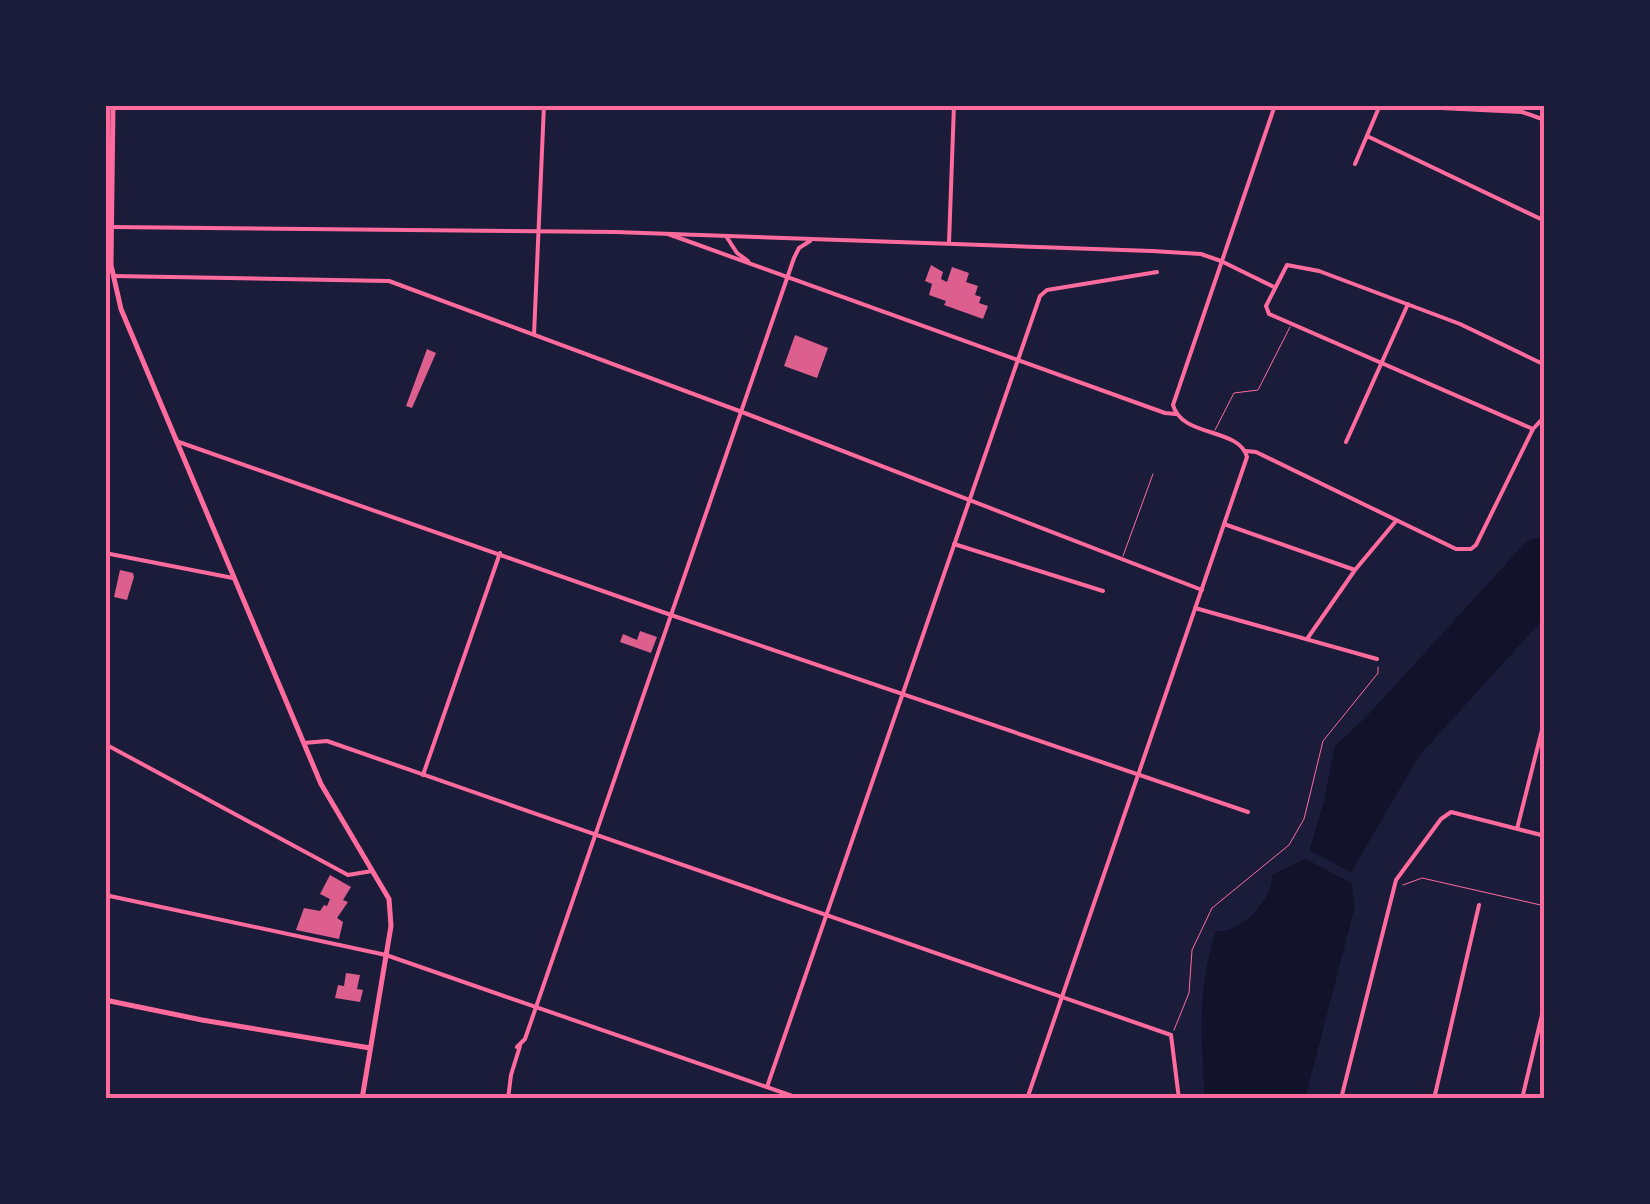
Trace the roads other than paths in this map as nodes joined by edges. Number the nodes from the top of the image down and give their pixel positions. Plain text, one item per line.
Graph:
1 (113, 105) edge
2 (544, 105) edge
3 (954, 105) edge
4 (1276, 105) edge
5 (1380, 105) edge
6 (1424, 106) edge
7 (1545, 120) edge
8 (1368, 136) junction
9 (1356, 164) dead end
10 (1545, 221) edge
11 (110, 227) junction
12 (540, 232) junction
13 (668, 234) junction
14 (726, 236) junction
15 (810, 241) junction
16 (949, 243) junction
17 (1221, 261) junction
18 (752, 264) junction
19 (1157, 272) dead end
20 (109, 276) edge
21 (788, 276) junction
22 (1274, 287) junction
23 (1408, 304) junction
24 (1291, 324) junction
25 (534, 335) junction
26 (1018, 360) junction
27 (1380, 363) junction
28 (1545, 365) edge
29 (742, 412) junction
30 (1176, 414) junction
31 (1545, 416) edge
32 (1533, 429) junction
33 (1213, 434) junction
34 (176, 441) junction
35 (1346, 442) dead end
36 (1246, 450) junction
37 (1153, 474) dead end
38 (970, 500) junction
39 (1396, 521) junction
40 (1224, 524) junction
41 (954, 544) junction
42 (105, 553) edge
43 (500, 553) junction
44 (1122, 559) junction
45 (1356, 570) junction
46 (234, 579) junction
47 (1202, 590) junction
48 (1103, 592) dead end
49 (1195, 608) junction
50 (672, 615) junction
51 (1307, 639) junction
52 (1377, 659) road end
53 (903, 692) junction
54 (1545, 718) edge
55 (304, 743) junction
56 (105, 744) edge
57 (1138, 774) junction
58 (423, 775) junction
59 (1248, 812) dead end
60 (1517, 828) junction
61 (595, 834) junction
62 (1545, 836) edge
63 (372, 872) junction
64 (105, 895) edge
65 (1479, 905) dead end
66 (826, 915) junction
67 (386, 955) junction
68 (1062, 996) junction
69 (105, 1000) edge
70 (1545, 1002) edge
71 (535, 1006) junction
72 (1543, 1018) edge
73 (370, 1048) junction
74 (767, 1087) junction
75 (362, 1099) edge
76 (508, 1099) edge
77 (801, 1099) edge
78 (1027, 1099) edge
79 (1179, 1099) edge
80 (1341, 1099) edge
81 (1434, 1099) edge
82 (1522, 1099) edge

1 - 11 main road
2 - 12 street
3 - 16 street
4 - 17 street
5 - 6 street
5 - 8 street
6 - 7 street
8 - 9 street
8 - 10 street
11 - 12 street
11 - 20 main road
12 - 13 street
12 - 25 street
13 - 14 street
13 - 18 street
14 - 15 street
14 - 18 street
15 - 16 street
15 - 21 street
16 - 17 street
17 - 22 street
17 - 30 street
18 - 21 street
19 - 26 street
20 - 25 street
20 - 34 main road
21 - 26 street
21 - 29 street
22 - 23 street
22 - 24 street
23 - 27 street
23 - 28 street
24 - 27 street
24 - 33 lane
25 - 29 street
26 - 30 street
26 - 38 street
27 - 32 street
27 - 35 street
29 - 38 street
29 - 50 street
30 - 33 street
31 - 32 street
32 - 39 street
33 - 36 street
34 - 43 street
34 - 46 main road
36 - 39 street
36 - 40 street
37 - 44 lane
38 - 41 street
38 - 44 street
39 - 45 street
40 - 45 street
40 - 47 street
41 - 48 street
41 - 53 street
42 - 46 street
43 - 50 street
43 - 58 street
44 - 47 street
45 - 51 street
46 - 55 main road
47 - 49 street
49 - 51 street
49 - 57 street
50 - 53 street
50 - 61 street
51 - 52 street
53 - 57 street
53 - 66 street
54 - 60 street
55 - 58 street
55 - 63 main road
56 - 63 street
57 - 59 street
57 - 68 street
58 - 61 street
60 - 62 street
60 - 80 street
61 - 66 street
61 - 71 street
63 - 67 main road
64 - 67 street
65 - 81 street
66 - 68 street
66 - 74 street
67 - 71 street
67 - 73 main road
68 - 78 street
68 - 79 street
69 - 73 main road
70 - 72 street
71 - 74 street
71 - 76 street
72 - 82 street
73 - 75 main road
74 - 77 street

